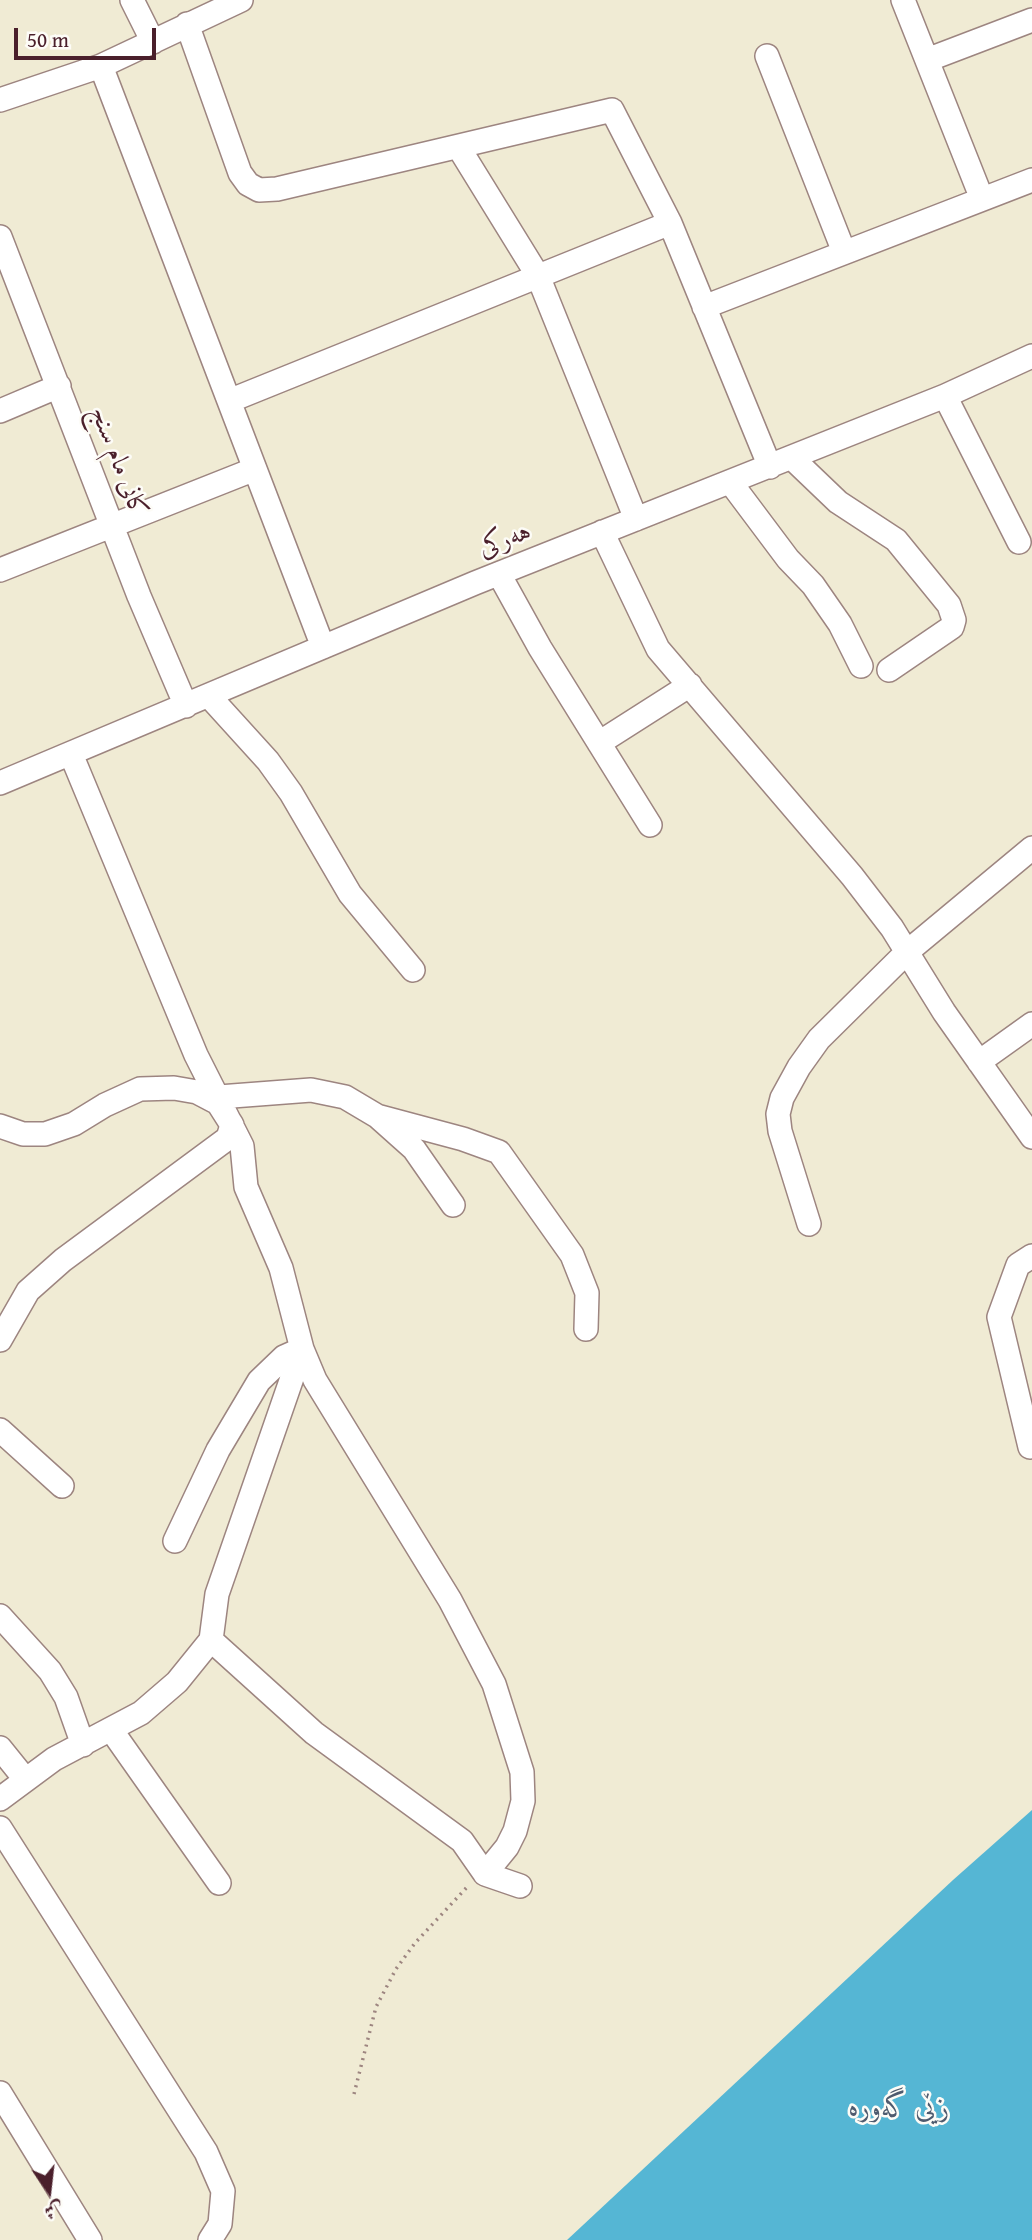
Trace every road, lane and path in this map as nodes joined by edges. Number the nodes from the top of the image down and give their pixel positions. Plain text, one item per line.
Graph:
1 (132, 0) edge
2 (241, 0) edge
3 (903, 0) edge
4 (1032, 20) edge
5 (187, 24) junction
6 (153, 42) junction
7 (767, 56) dead end
8 (927, 60) junction
9 (101, 66) junction
10 (0, 100) edge
11 (459, 148) junction
12 (1032, 180) edge
13 (982, 199) junction
14 (670, 223) junction
15 (0, 237) edge
16 (845, 252) junction
17 (538, 276) junction
18 (704, 307) junction
19 (1032, 356) edge
20 (59, 386) junction
21 (945, 396) junction
22 (229, 401) junction
23 (0, 411) edge
24 (792, 458) junction
25 (770, 467) junction
26 (255, 468) junction
27 (731, 483) junction
28 (636, 519) junction
29 (111, 525) junction
30 (602, 532) junction
31 (1020, 542) dead end
32 (0, 570) edge
33 (499, 574) junction
34 (323, 647) junction
35 (862, 666) dead end
36 (889, 670) dead end
37 (690, 685) junction
38 (209, 696) junction
39 (186, 706) junction
40 (599, 743) junction
41 (71, 754) junction
42 (0, 783) edge
43 (650, 825) dead end
44 (1032, 848) edge
45 (907, 952) junction
46 (413, 970) dead end
47 (1032, 1024) edge
48 (979, 1062) junction
49 (219, 1097) junction
50 (377, 1116) junction
51 (232, 1125) junction
52 (0, 1126) edge
53 (1032, 1137) edge
54 (453, 1205) dead end
55 (809, 1224) dead end
56 (1032, 1256) edge
57 (586, 1329) dead end
58 (0, 1340) edge
59 (302, 1349) junction
60 (0, 1430) edge
61 (1030, 1447) edge
62 (62, 1486) dead end
63 (175, 1541) dead end
64 (0, 1616) edge
65 (211, 1640) junction
66 (112, 1731) junction
67 (83, 1745) junction
68 (0, 1748) edge
69 (25, 1779) junction
70 (0, 1799) edge
71 (0, 1828) edge
72 (485, 1874) junction
73 (219, 1883) dead end
74 (520, 1886) dead end
75 (0, 2093) edge
76 (354, 2094) dead end
77 (90, 2240) edge
78 (210, 2240) edge

1 - 6 street
2 - 5 street
3 - 8 street
4 - 8 street
5 - 6 street
5 - 11 street
6 - 9 street
7 - 16 street
8 - 13 street
9 - 10 street
9 - 22 street
11 - 14 street
11 - 17 street
12 - 13 street
13 - 16 street
14 - 17 street
14 - 18 street
15 - 20 street, کانی مام سنج
16 - 18 street
17 - 22 street
17 - 28 street
18 - 25 street
19 - 21 street, هەرکی
20 - 23 street
20 - 29 street, کانی مام سنج
21 - 24 street, هەرکی
21 - 31 street
22 - 26 street
24 - 25 street, هەرکی
24 - 36 street
25 - 27 street, هەرکی
26 - 29 street
26 - 34 street
27 - 28 street, هەرکی
27 - 35 street
28 - 30 street, هەرکی
29 - 32 street
29 - 39 street, کانی مام سنج
30 - 33 street, هەرکی
30 - 37 street
33 - 34 street, هەرکی
33 - 40 street
34 - 38 street, هەرکی
37 - 40 street
37 - 45 street
38 - 39 street, هەرکی
38 - 46 street
39 - 41 street, هەرکی
40 - 43 street
41 - 42 street, هەرکی
41 - 49 street
44 - 45 street
45 - 48 street
45 - 55 street
47 - 48 street
48 - 53 street
49 - 50 street
49 - 51 street
50 - 54 street
50 - 57 street
51 - 52 street
51 - 58 street
51 - 59 street
56 - 61 street
59 - 63 street
59 - 65 street
59 - 72 street
60 - 62 street
64 - 67 street
65 - 66 street
65 - 72 street
66 - 67 street
66 - 73 street
67 - 69 street
68 - 69 street
69 - 70 street
71 - 78 street
72 - 74 street
72 - 76 path
75 - 77 street

